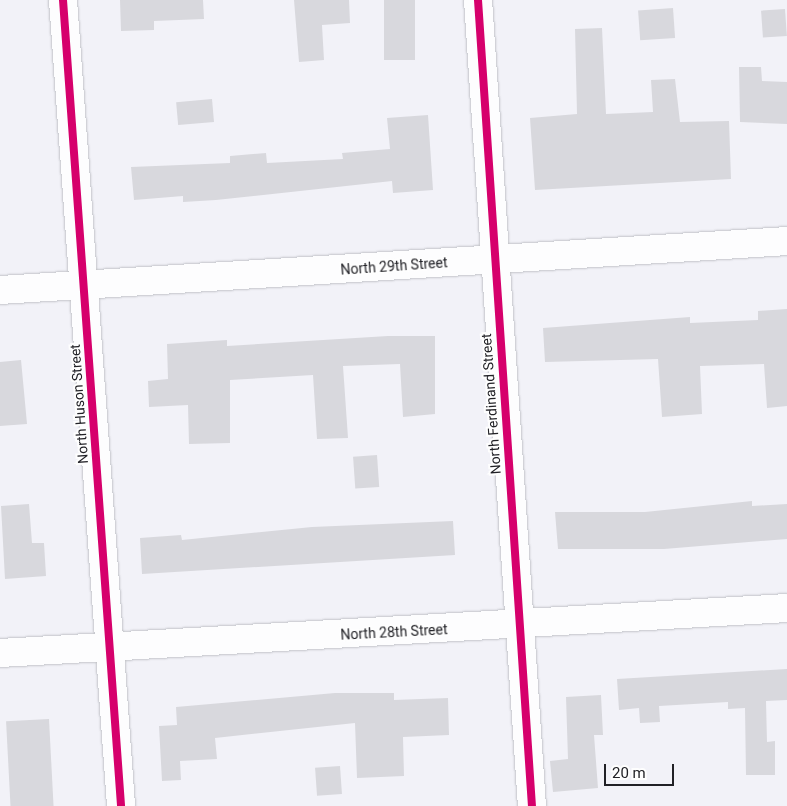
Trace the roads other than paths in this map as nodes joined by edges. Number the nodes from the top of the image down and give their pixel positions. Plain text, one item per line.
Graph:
1 (63, 0) edge
2 (478, 0) edge
3 (787, 241) edge
4 (494, 259) junction
5 (83, 286) junction
6 (0, 290) edge
7 (787, 608) edge
8 (519, 625) junction
9 (110, 648) junction
10 (0, 653) edge
11 (121, 806) edge
12 (532, 806) edge

1 - 5 street, North Huson Street
2 - 4 street, North Ferdinand Street
3 - 4 street, North 29th Street
4 - 5 street, North 29th Street
4 - 8 street, North Ferdinand Street
5 - 6 street, North 29th Street
5 - 9 street, North Huson Street
7 - 8 street, North 28th Street
8 - 9 street, North 28th Street
8 - 12 street, North Ferdinand Street
9 - 10 street, North 28th Street
9 - 11 street, North Huson Street

